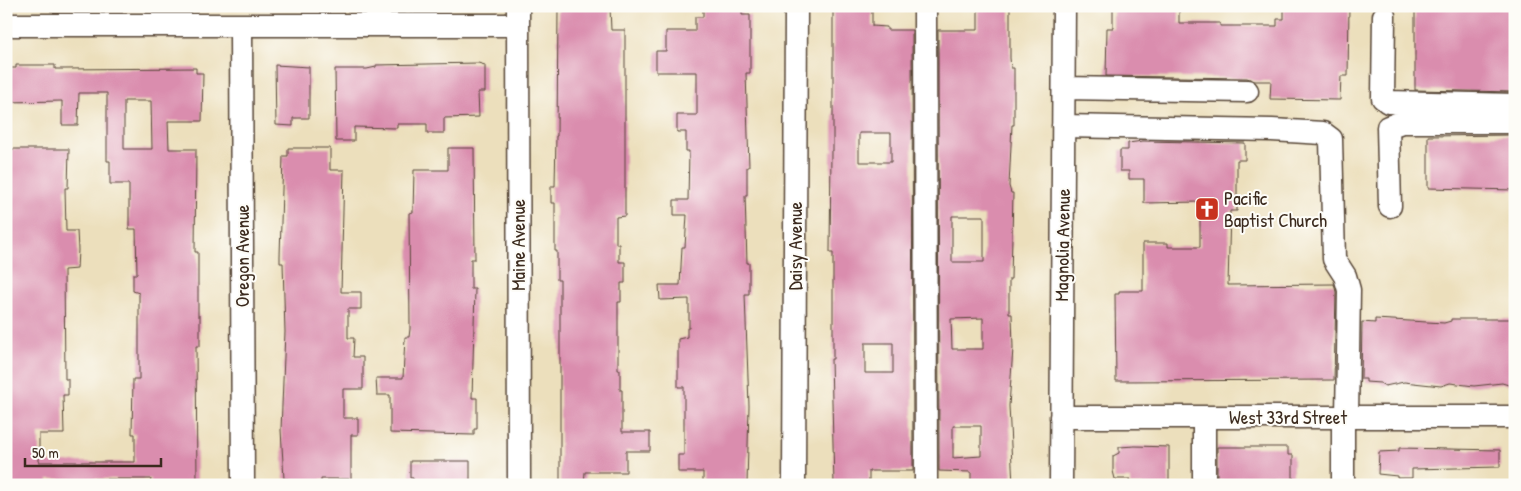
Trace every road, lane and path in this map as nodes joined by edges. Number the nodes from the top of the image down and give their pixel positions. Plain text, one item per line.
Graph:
1 (796, 6) edge
2 (925, 6) edge
3 (1064, 6) edge
4 (518, 16) edge
5 (1384, 16) dead end
6 (6, 26) edge
7 (241, 27) junction
8 (1064, 88) junction
9 (1247, 91) dead end
10 (1515, 105) edge
11 (1515, 122) edge
12 (1063, 126) junction
13 (1390, 206) dead end
14 (1204, 416) junction
15 (1345, 416) junction
16 (1061, 417) junction
17 (1515, 417) edge
18 (243, 485) edge
19 (519, 485) edge
20 (794, 485) edge
21 (926, 485) edge
22 (1061, 485) edge
23 (1204, 485) edge
24 (1343, 485) edge

1 - 20 street, Daisy Avenue
2 - 21 street
3 - 8 street, Magnolia Avenue
4 - 7 street
4 - 19 street, Maine Avenue
5 - 10 street
6 - 7 street
7 - 18 street, Oregon Avenue
8 - 9 street
8 - 12 street, Magnolia Avenue
11 - 13 street
12 - 15 street
12 - 16 street, Magnolia Avenue
14 - 15 street, West 33rd Street
14 - 16 street, West 33rd Street
14 - 23 street
15 - 17 street, West 33rd Street
15 - 24 street
16 - 22 street, Magnolia Avenue

